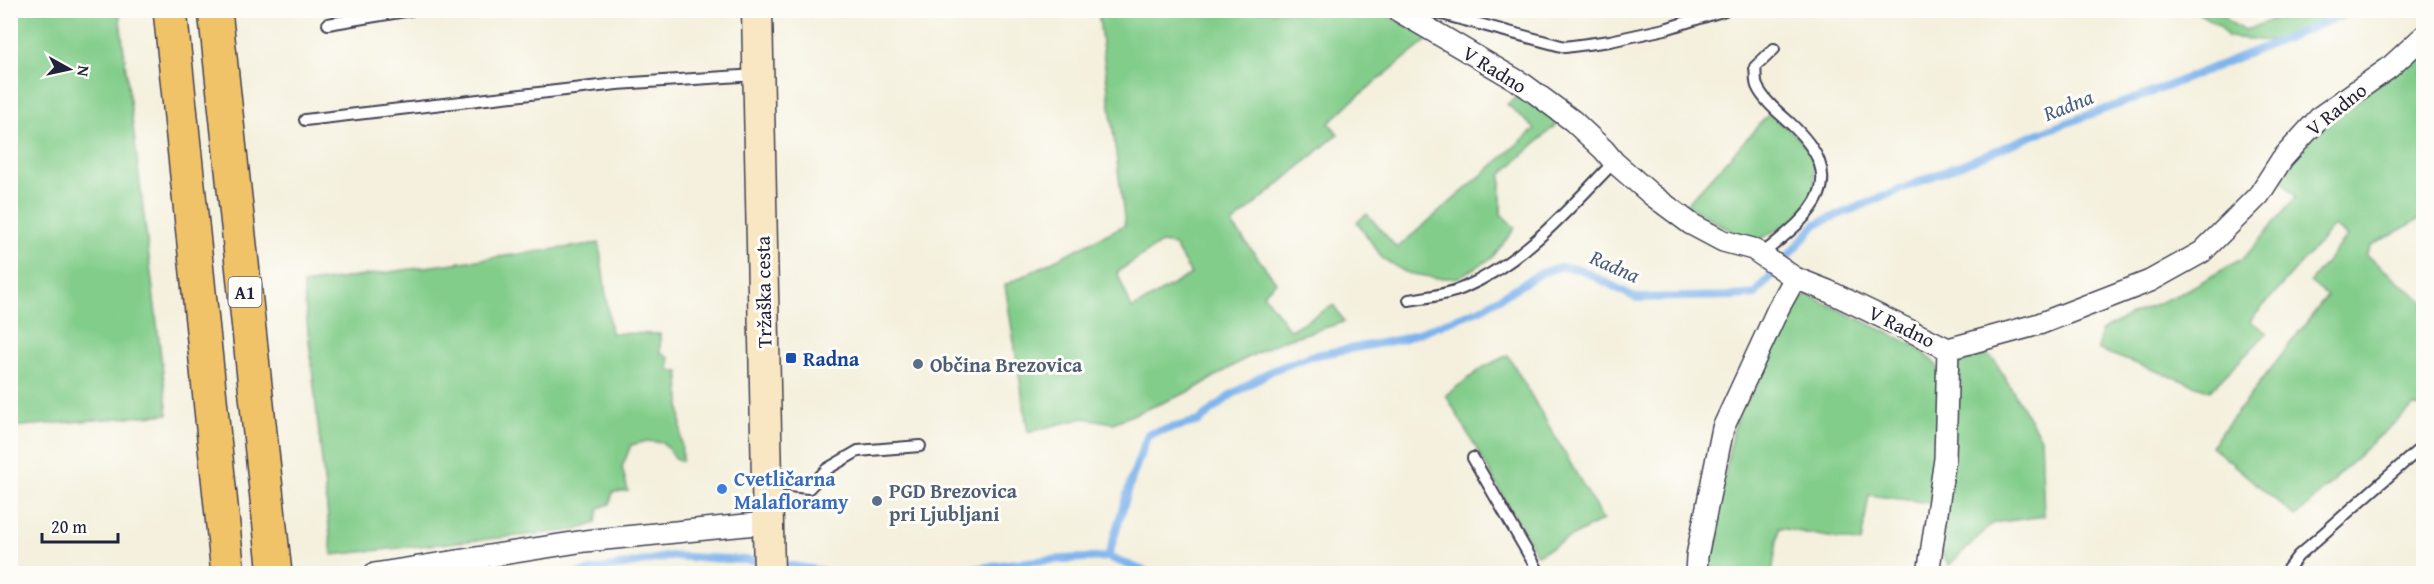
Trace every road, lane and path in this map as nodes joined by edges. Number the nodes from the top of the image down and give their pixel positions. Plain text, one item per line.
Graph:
1 (170, 10) edge
2 (215, 10) edge
3 (411, 10) edge
4 (757, 10) edge
5 (1396, 10) edge
6 (1426, 10) edge
7 (1725, 10) edge
8 (328, 24) dead end
9 (2424, 36) edge
10 (1774, 49) dead end
11 (759, 75) junction
12 (305, 120) dead end
13 (1614, 162) junction
14 (1762, 254) junction
15 (1795, 278) junction
16 (1410, 300) dead end
17 (1948, 349) junction
18 (2424, 445) edge
19 (920, 446) dead end
20 (1473, 458) dead end
21 (765, 483) junction
22 (768, 554) edge
23 (228, 573) edge
24 (275, 573) edge
25 (374, 573) edge
26 (1540, 573) edge
27 (1696, 573) edge
28 (1928, 573) edge
29 (2284, 573) edge

1 - 23 highway, A1
2 - 24 highway, A1
3 - 8 lane
4 - 11 main road, Tržaška cesta
5 - 13 street, V Radno
6 - 7 lane
9 - 17 street, V Radno
10 - 14 lane
11 - 12 lane
11 - 21 main road, Tržaška cesta
13 - 14 street, V Radno
13 - 16 lane
14 - 15 street, V Radno
15 - 17 street, V Radno
15 - 27 street
17 - 28 street
18 - 29 lane
19 - 21 lane
20 - 26 lane
21 - 22 main road, Tržaška cesta
22 - 25 street

